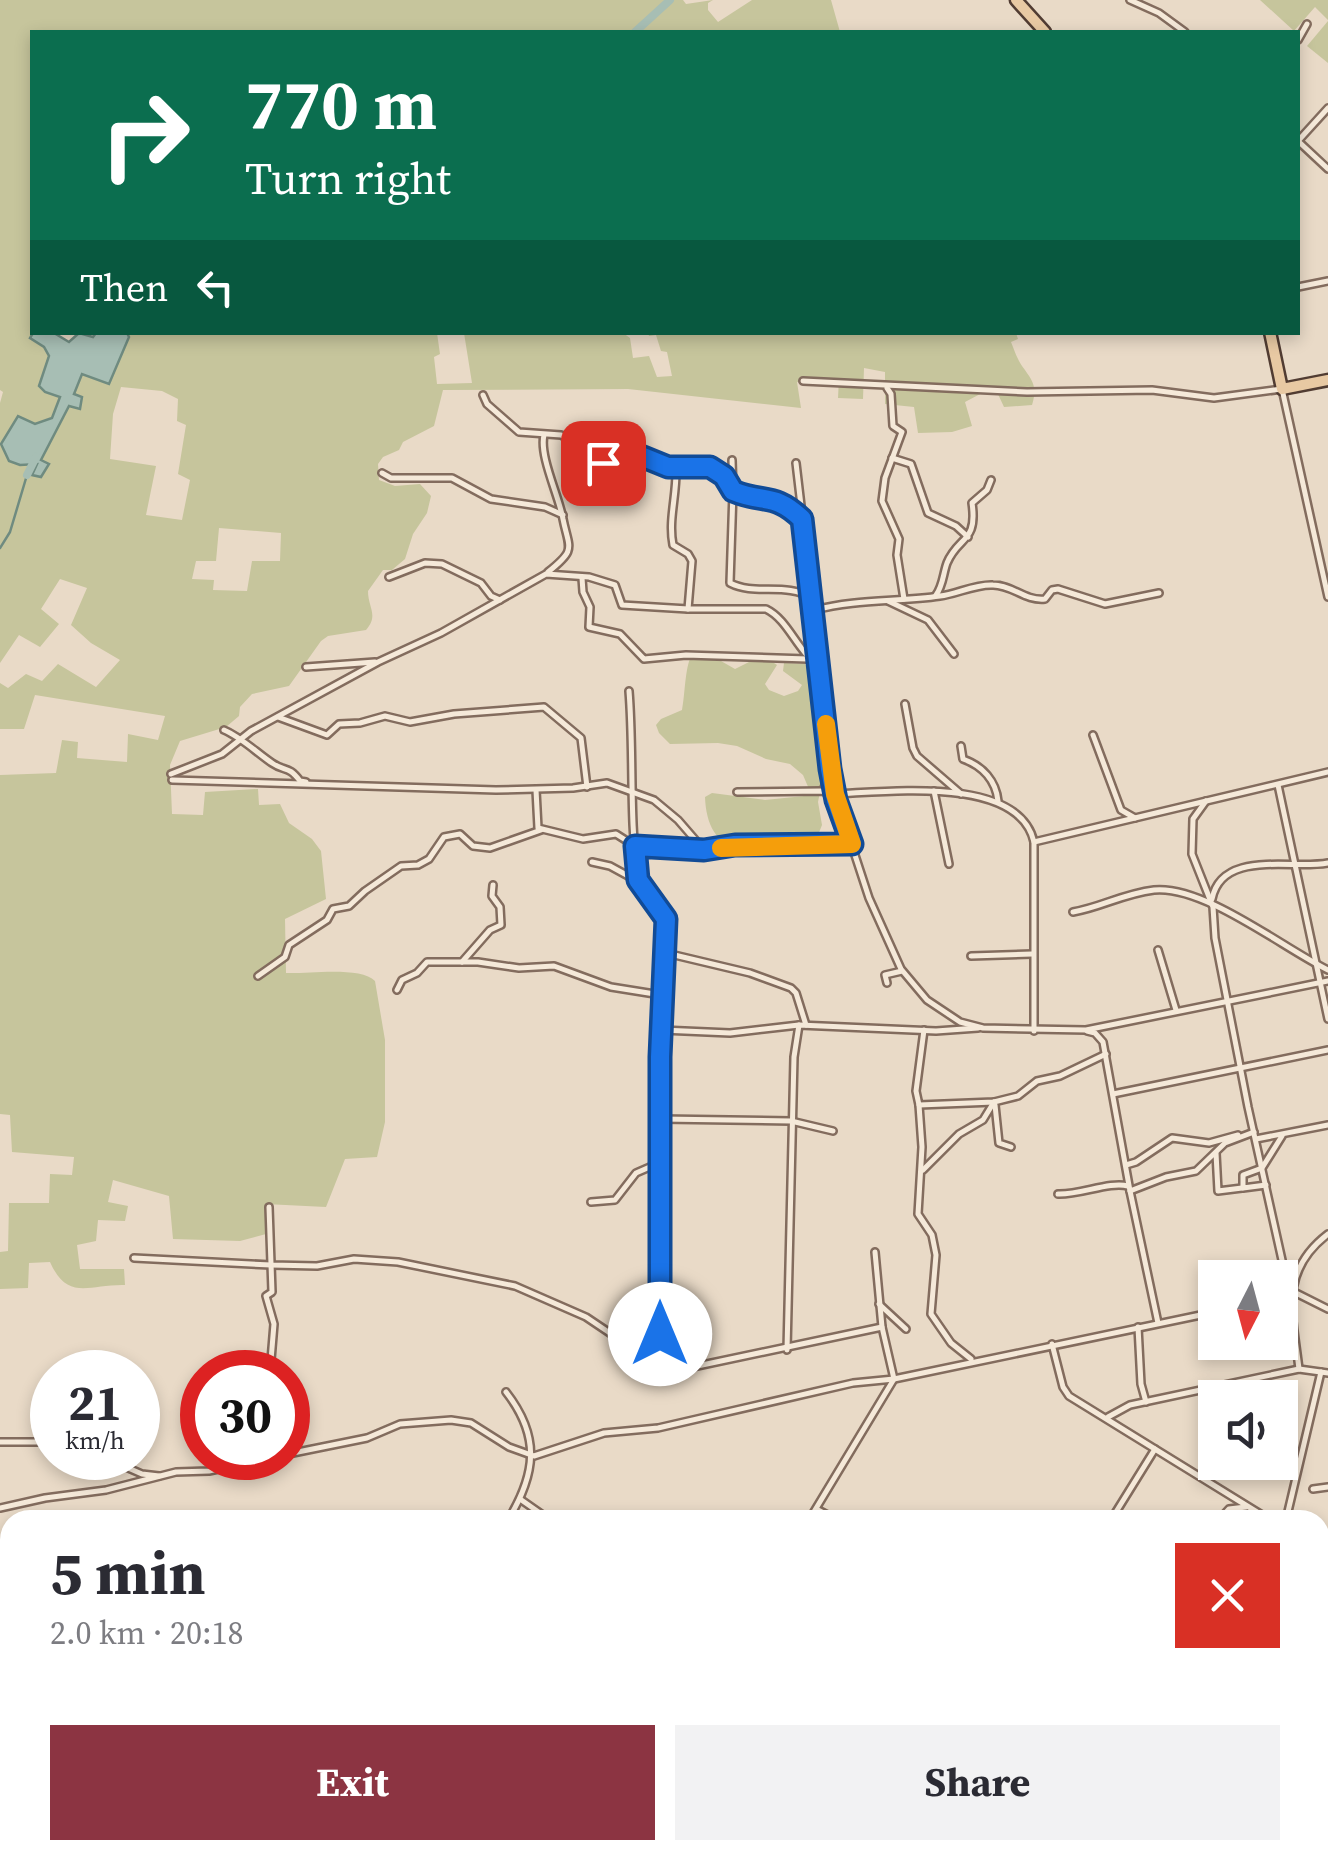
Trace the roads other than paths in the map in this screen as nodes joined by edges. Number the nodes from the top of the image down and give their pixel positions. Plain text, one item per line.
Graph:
1 (1016, 0) edge
2 (1130, 0) edge
3 (1306, 24) dead end
4 (1043, 30) edge
5 (1181, 30) edge
6 (1300, 36) edge
7 (1328, 108) edge
8 (1300, 139) edge
9 (1300, 143) edge
10 (1328, 169) edge
11 (1328, 280) edge
12 (1300, 287) edge
13 (1271, 335) edge
14 (1328, 380) edge
15 (803, 381) dead end
16 (886, 386) junction
17 (1282, 390) junction
18 (483, 395) dead end
19 (544, 435) junction
20 (892, 458) junction
21 (732, 460) dead end
22 (796, 464) dead end
23 (676, 467) junction
24 (382, 473) dead end
25 (990, 480) dead end
26 (733, 491) junction
27 (563, 515) junction
28 (802, 519) junction
29 (968, 537) junction
30 (1324, 566) edge
31 (546, 574) junction
32 (388, 578) dead end
33 (582, 578) junction
34 (1158, 593) dead end
35 (1328, 596) edge
36 (934, 597) junction
37 (812, 598) junction
38 (904, 599) junction
39 (500, 600) junction
40 (886, 601) junction
41 (688, 610) junction
42 (815, 610) junction
43 (954, 654) dead end
44 (810, 660) junction
45 (378, 662) junction
46 (820, 666) junction
47 (306, 667) dead end
48 (628, 691) dead end
49 (905, 704) dead end
50 (278, 717) junction
51 (224, 730) dead end
52 (1093, 735) dead end
53 (238, 740) junction
54 (961, 746) dead end
55 (830, 769) junction
56 (1328, 772) edge
57 (308, 784) junction
58 (1278, 785) junction
59 (588, 787) junction
60 (536, 790) junction
61 (934, 790) junction
62 (633, 791) junction
63 (823, 791) junction
64 (737, 792) dead end
65 (962, 795) junction
66 (836, 796) junction
67 (998, 801) junction
68 (1206, 801) junction
69 (1135, 818) junction
70 (540, 830) junction
71 (1034, 842) junction
72 (852, 844) junction
73 (635, 846) junction
74 (704, 850) junction
75 (592, 862) dead end
76 (1328, 863) edge
77 (949, 864) dead end
78 (1296, 864) junction
79 (638, 880) junction
80 (492, 885) dead end
81 (1212, 904) junction
82 (1073, 912) dead end
83 (1158, 950) dead end
84 (666, 953) junction
85 (1032, 954) junction
86 (970, 956) dead end
87 (462, 962) junction
88 (1317, 965) junction
89 (1328, 970) edge
90 (902, 971) junction
91 (258, 976) dead end
92 (1324, 982) edge
93 (887, 984) dead end
94 (398, 990) dead end
95 (661, 995) junction
96 (1228, 999) junction
97 (1176, 1010) junction
98 (1328, 1019) edge
99 (802, 1025) junction
100 (1110, 1026) junction
101 (983, 1028) junction
102 (662, 1030) junction
103 (924, 1030) junction
104 (1086, 1030) junction
105 (1034, 1031) junction
106 (1103, 1042) junction
107 (1328, 1050) edge
108 (1106, 1054) junction
109 (1241, 1068) junction
110 (1113, 1094) junction
111 (995, 1103) junction
112 (919, 1106) junction
113 (661, 1119) junction
114 (792, 1121) junction
115 (1328, 1126) edge
116 (833, 1131) dead end
117 (1240, 1135) junction
118 (1255, 1136) junction
119 (1282, 1136) junction
120 (1010, 1146) dead end
121 (1216, 1153) junction
122 (659, 1163) junction
123 (1262, 1168) junction
124 (1126, 1169) junction
125 (921, 1172) junction
126 (1120, 1184) junction
127 (1266, 1185) junction
128 (1243, 1188) junction
129 (1130, 1189) junction
130 (1058, 1194) dead end
131 (590, 1202) dead end
132 (269, 1207) dead end
133 (1328, 1234) edge
134 (876, 1252) dead end
135 (134, 1258) dead end
136 (1283, 1260) edge
137 (271, 1265) junction
138 (1298, 1268) edge
139 (1298, 1297) edge
140 (880, 1304) junction
141 (1328, 1309) edge
142 (1198, 1315) edge
143 (1158, 1323) junction
144 (1138, 1327) junction
145 (882, 1328) junction
146 (906, 1329) dead end
147 (1052, 1344) junction
148 (272, 1350) edge
149 (786, 1350) junction
150 (1298, 1360) edge
151 (974, 1361) junction
152 (658, 1366) junction
153 (1299, 1370) junction
154 (1325, 1372) edge
155 (894, 1379) junction
156 (506, 1392) dead end
157 (1146, 1402) junction
158 (1107, 1418) junction
159 (0, 1442) edge
160 (30, 1442) edge
161 (1154, 1449) junction
162 (310, 1450) edge
163 (534, 1456) junction
164 (180, 1474) edge
165 (162, 1476) joint
166 (1328, 1486) edge
167 (1314, 1489) dead end
168 (520, 1499) junction
169 (0, 1508) edge
170 (1251, 1508) junction
171 (514, 1510) edge
172 (536, 1510) edge
173 (816, 1510) edge
174 (1117, 1510) edge
175 (1228, 1510) edge
176 (1254, 1510) edge
177 (1289, 1510) edge
178 (302, 1860) edge
179 (315, 1860) edge
180 (922, 1860) edge
181 (938, 1860) edge

1 - 4 main road
2 - 5 street
3 - 6 street
7 - 8 street
9 - 10 street
11 - 12 street
13 - 17 main road
14 - 17 main road
15 - 16 street
16 - 17 street
16 - 20 street
17 - 30 street
18 - 19 street
19 - 23 street
19 - 27 street
20 - 29 street
20 - 38 street
21 - 26 street
22 - 28 street
23 - 26 street
23 - 41 street
24 - 27 street
25 - 29 street
26 - 28 street
26 - 37 street
27 - 31 street
28 - 37 street
29 - 36 street
30 - 35 street
31 - 33 street
31 - 39 street
32 - 39 street
33 - 41 street
33 - 44 street
34 - 36 street
36 - 38 street
37 - 42 street
38 - 40 street
39 - 45 street
40 - 42 street
40 - 43 street
41 - 44 street
42 - 46 street
44 - 46 street
45 - 47 street
45 - 50 street
46 - 55 street
48 - 62 street
49 - 65 street
50 - 53 street
50 - 59 street
51 - 53 street
52 - 69 street
53 - 57 street
53 - 57 street
54 - 67 street
55 - 63 street
55 - 66 street
56 - 58 street
57 - 60 street
58 - 68 street
58 - 78 street
59 - 60 street
59 - 62 street
60 - 70 street
61 - 65 street
61 - 66 street
61 - 77 street
62 - 73 street
62 - 74 street
63 - 64 street
63 - 66 street
65 - 67 street
66 - 72 street
67 - 71 street
68 - 69 street
68 - 81 street
69 - 71 street
70 - 73 street
70 - 91 street
71 - 85 street
72 - 74 street
72 - 90 street
73 - 74 street
73 - 79 street
75 - 79 street
76 - 78 street
78 - 81 street
78 - 88 street
79 - 84 street
80 - 87 street
81 - 82 street
81 - 88 street
81 - 96 street
83 - 97 street
84 - 95 street
84 - 99 street
85 - 86 street
85 - 105 street
87 - 94 street
87 - 95 street
88 - 89 street
88 - 92 street
90 - 93 street
90 - 101 street
92 - 96 street
92 - 98 street
95 - 102 street
96 - 97 street
96 - 109 street
97 - 100 street
99 - 102 street
99 - 103 street
99 - 114 street
100 - 104 street
100 - 106 street
101 - 103 street
101 - 105 street
102 - 113 street
103 - 112 street
104 - 105 street
104 - 106 street
106 - 108 street
107 - 109 street
108 - 110 street
108 - 111 street
109 - 110 street
109 - 118 street
110 - 124 street
111 - 112 street
111 - 120 street
111 - 125 street
112 - 125 street
113 - 114 street
113 - 122 street
114 - 116 street
114 - 149 street
115 - 119 street
117 - 118 street
117 - 121 street
117 - 124 street
118 - 119 street
118 - 123 street
119 - 123 street
121 - 128 street
121 - 129 street
122 - 131 street
122 - 152 street
123 - 127 street
123 - 128 street
124 - 126 street
124 - 129 street
125 - 151 street
126 - 129 street
126 - 130 street
127 - 128 street
127 - 136 street
129 - 143 street
132 - 137 street
133 - 138 street
134 - 140 street
135 - 137 street
137 - 148 street
137 - 152 street
139 - 141 street
140 - 145 street
140 - 146 street
142 - 143 street
143 - 144 street
144 - 147 street
144 - 157 street
145 - 149 street
145 - 155 street
147 - 151 street
147 - 158 street
149 - 152 street
150 - 153 street
151 - 155 street
153 - 154 street
153 - 157 street
154 - 177 street
155 - 163 street
155 - 173 street
156 - 163 street
157 - 158 street
158 - 161 street
159 - 160 street
161 - 170 street
161 - 174 street
162 - 163 street
163 - 168 street
164 - 165 street
165 - 169 street
166 - 167 street
168 - 171 street
168 - 172 street
170 - 175 street
170 - 176 street
178 - 179 street
180 - 181 street

